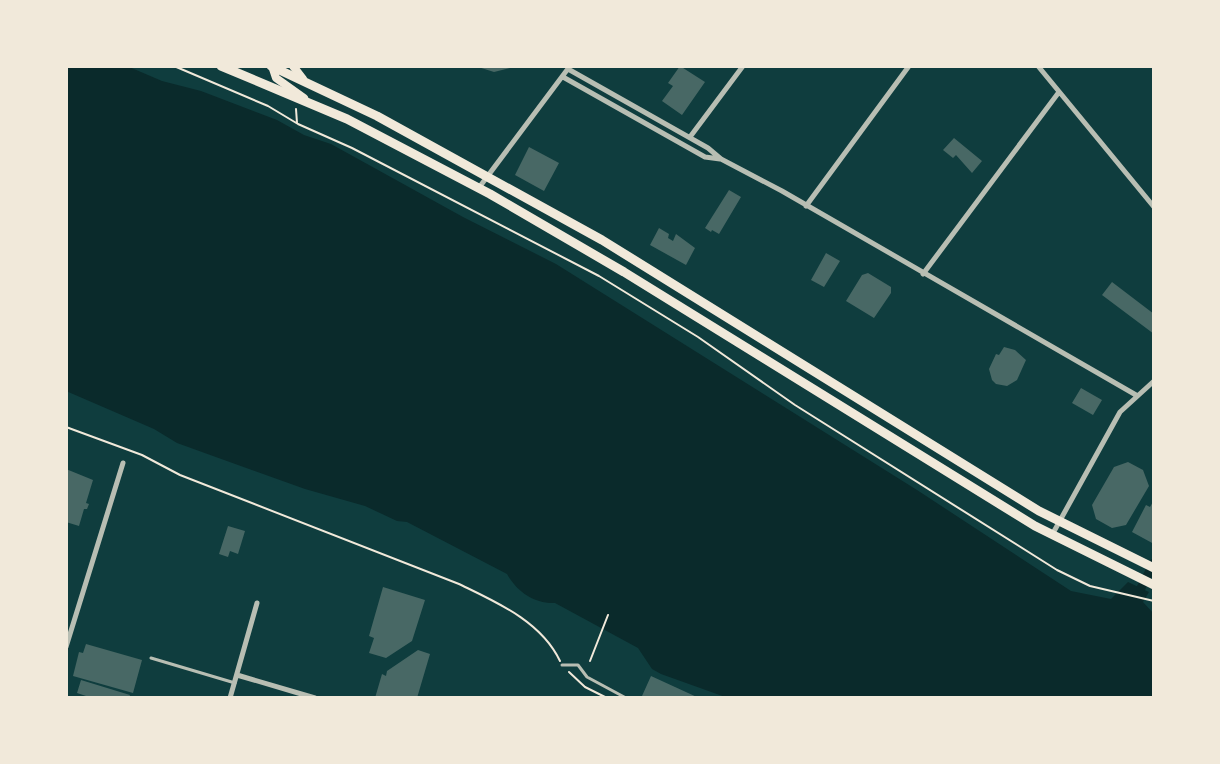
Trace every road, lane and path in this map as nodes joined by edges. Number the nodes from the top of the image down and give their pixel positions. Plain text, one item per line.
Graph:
1 (174, 66) edge
2 (221, 66) edge
3 (272, 66) edge
4 (293, 66) edge
5 (743, 66) edge
6 (909, 66) edge
7 (1038, 66) edge
8 (569, 67) edge
9 (563, 77) junction
10 (303, 79) junction
11 (1059, 92) junction
12 (309, 101) junction
13 (296, 109) dead end
14 (298, 124) junction
15 (690, 137) junction
16 (721, 159) junction
17 (488, 176) junction
18 (478, 189) junction
19 (806, 206) junction
20 (1154, 207) edge
21 (923, 274) junction
22 (1154, 381) edge
23 (1136, 395) junction
24 (66, 427) edge
25 (123, 463) dead end
26 (1059, 522) junction
27 (1052, 535) junction
28 (1154, 568) edge
29 (1154, 585) edge
30 (1153, 600) edge
31 (257, 603) dead end
32 (608, 615) dead end
33 (66, 647) edge
34 (151, 658) dead end
35 (590, 661) dead end
36 (562, 665) junction
37 (237, 675) junction
38 (235, 683) junction
39 (230, 698) edge
40 (315, 698) edge
41 (607, 698) edge
42 (626, 698) edge

1 - 14 path
2 - 12 highway
3 - 10 highway
3 - 12 main road
4 - 10 main road
5 - 15 street
6 - 19 street
7 - 11 street
8 - 9 street
8 - 15 street
9 - 16 street
9 - 17 street
10 - 17 highway
11 - 20 street
11 - 21 street
12 - 18 highway
13 - 14 path
14 - 30 path
15 - 16 street
16 - 19 street
17 - 18 street
17 - 26 highway
18 - 27 highway
19 - 21 street
21 - 23 street
22 - 23 street
23 - 26 street
24 - 36 path
25 - 33 street
26 - 27 street
26 - 28 highway
27 - 29 highway
31 - 37 street
32 - 35 path
34 - 38 lane
36 - 41 path
36 - 42 lane
37 - 38 street
37 - 40 street
38 - 39 street

